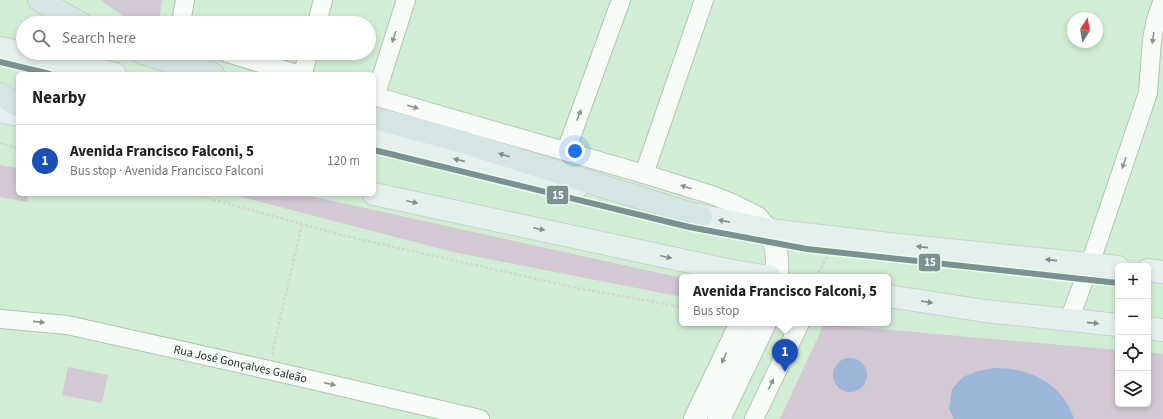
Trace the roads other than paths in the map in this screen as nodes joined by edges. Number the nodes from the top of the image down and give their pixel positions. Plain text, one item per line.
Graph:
1 (39, 0) edge
2 (58, 0) edge
3 (185, 0) edge
4 (323, 0) edge
5 (406, 0) edge
6 (621, 0) edge
7 (704, 0) edge
8 (1163, 0) edge
9 (68, 16) edge
10 (72, 16) edge
11 (182, 16) edge
12 (319, 16) edge
13 (0, 48) edge
14 (16, 51) edge
15 (54, 60) edge
16 (166, 60) edge
17 (250, 60) edge
18 (306, 60) edge
19 (106, 72) edge
20 (206, 72) edge
21 (290, 72) edge
22 (303, 72) edge
23 (376, 93) edge
24 (376, 96) edge
25 (376, 119) edge
26 (376, 139) edge
27 (566, 151) junction
28 (644, 174) junction
29 (376, 194) edge
30 (701, 217) junction
31 (770, 230) junction
32 (1090, 264) junction
33 (1115, 267) edge
34 (1151, 270) edge
35 (1163, 272) edge
36 (734, 274) edge
37 (777, 274) edge
38 (891, 296) edge
39 (0, 319) edge
40 (1069, 320) junction
41 (1115, 325) edge
42 (740, 326) edge
43 (764, 326) edge
44 (799, 326) edge
45 (1151, 328) edge
46 (1163, 330) edge
47 (480, 419) edge
48 (695, 419) edge
49 (719, 419) edge
50 (754, 419) edge

1 - 9 highway
2 - 10 highway
3 - 11 street
4 - 12 street
5 -> 23 street
27 -> 6 street
7 - 28 street
8 -> 32 street
13 - 14 main road
15 - 19 main road
16 - 20 highway
17 - 21 street
18 - 22 street
24 -> 27 street
30 -> 25 highway
30 -> 26 main road
27 - 28 street
31 -> 28 street
29 -> 36 main road
31 -> 30 main road
32 -> 31 main road
31 - 37 main road
32 - 33 main road
32 - 40 street
34 - 35 main road
38 -> 40 main road
39 -> 47 street, Rua José Gonçalves Galeão
40 -> 41 main road
42 -> 48 main road
43 - 49 main road
50 -> 44 street
45 - 46 main road

